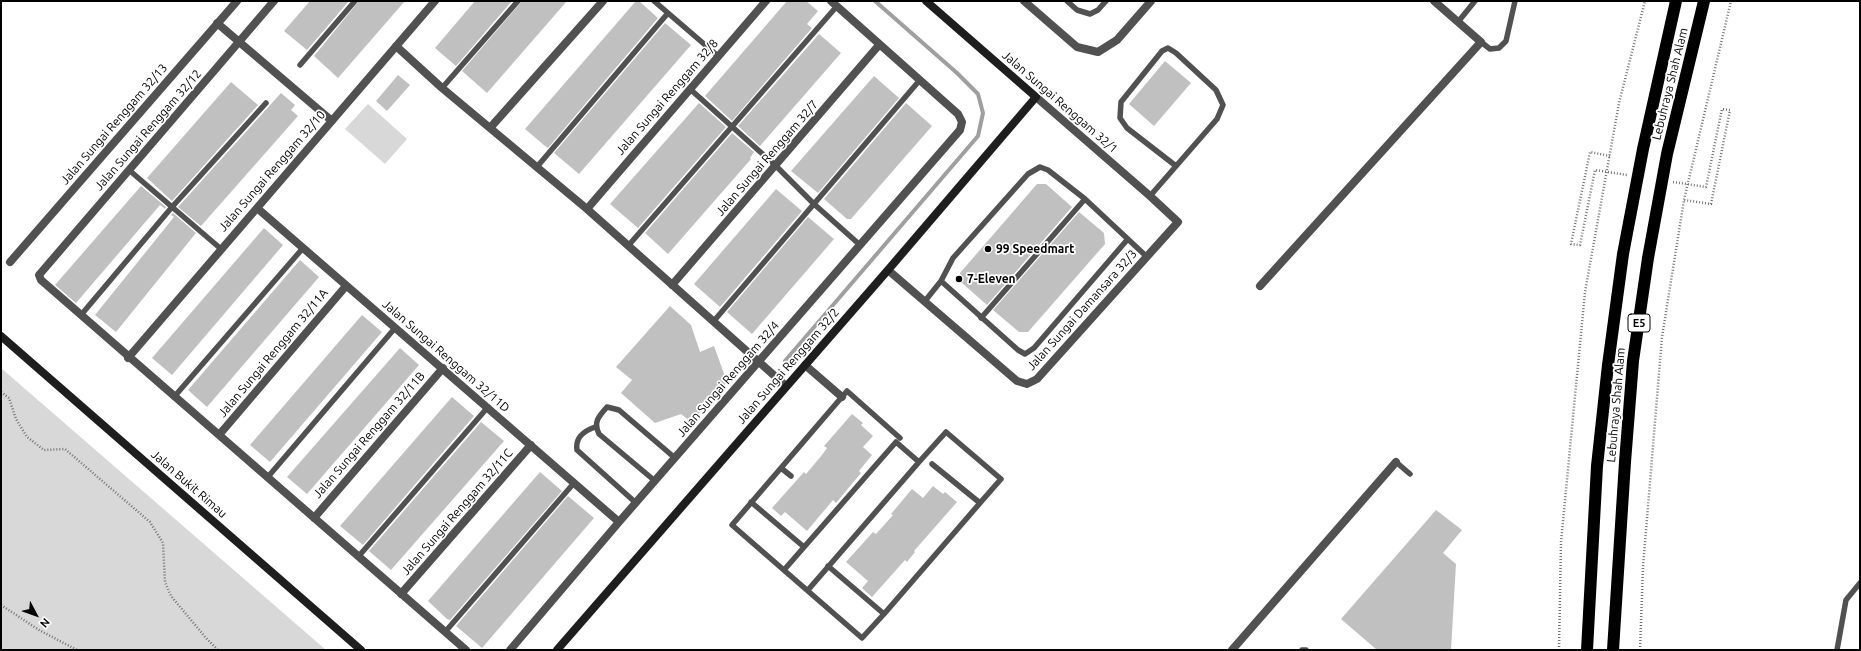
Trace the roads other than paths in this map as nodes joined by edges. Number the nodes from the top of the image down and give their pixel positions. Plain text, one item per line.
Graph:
1 (237, 1) edge
2 (274, 1) edge
3 (355, 1) edge
4 (435, 1) edge
5 (518, 1) edge
6 (603, 1) edge
7 (654, 1) edge
8 (766, 1) edge
9 (926, 1) edge
10 (1024, 1) edge
11 (1067, 1) edge
12 (1106, 1) edge
13 (1151, 1) edge
14 (1434, 1) edge
15 (1475, 1) edge
16 (1515, 1) edge
17 (1676, 1) edge
18 (1704, 1) edge
19 (834, 4) edge
20 (668, 13) junction
21 (1458, 22) junction
22 (217, 23) junction
23 (240, 41) junction
24 (1481, 42) junction
25 (879, 45) junction
26 (396, 46) junction
27 (718, 56) junction
28 (300, 64) dead end
29 (919, 81) junction
30 (442, 88) junction
31 (690, 89) junction
32 (1036, 97) junction
33 (266, 103) dead end
34 (332, 120) junction
35 (731, 126) junction
36 (490, 128) junction
37 (776, 166) junction
38 (1176, 166) junction
39 (536, 168) junction
40 (129, 170) junction
41 (1150, 196) junction
42 (1085, 199) junction
43 (814, 204) junction
44 (172, 207) junction
45 (257, 208) junction
46 (587, 209) junction
47 (1178, 222) joint
48 (1127, 240) junction
49 (860, 245) junction
50 (628, 246) junction
51 (303, 248) junction
52 (221, 249) junction
53 (1146, 256) junction
54 (10, 262) dead end
55 (888, 270) junction
56 (941, 281) junction
57 (672, 285) junction
58 (346, 286) junction
59 (1260, 286) dead end
60 (925, 301) junction
61 (81, 315) junction
62 (981, 318) junction
63 (713, 322) junction
64 (395, 328) junction
65 (1, 336) edge
66 (128, 358) junction
67 (758, 363) junction
68 (805, 365) junction
69 (443, 368) junction
70 (786, 386) junction
71 (174, 397) junction
72 (842, 397) junction
73 (488, 407) junction
74 (595, 427) junction
75 (219, 435) junction
76 (900, 438) dead end
77 (531, 445) junction
78 (675, 458) junction
79 (919, 462) junction
80 (1396, 462) joint
81 (932, 464) dead end
82 (781, 468) junction
83 (1410, 474) dead end
84 (791, 476) dead end
85 (267, 478) junction
86 (655, 482) junction
87 (574, 483) junction
88 (636, 502) junction
89 (751, 502) junction
90 (980, 503) junction
91 (314, 518) junction
92 (619, 522) junction
93 (804, 547) junction
94 (358, 557) junction
95 (828, 566) junction
96 (784, 570) junction
97 (1860, 583) edge
98 (808, 590) junction
99 (401, 594) junction
100 (884, 614) junction
101 (445, 632) junction
102 (361, 650) edge
103 (466, 650) edge
104 (510, 650) edge
105 (557, 650) edge
106 (1232, 650) edge
107 (1302, 650) edge
108 (1306, 650) edge
109 (1587, 650) edge
110 (1614, 650) edge
111 (1837, 650) edge

1 - 22 street, Jalan Sungai Renggam 32/13
2 - 23 street, Jalan Sungai Renggam 32/12
3 - 28 lane
4 - 26 street, Jalan Sungai Renggam 32/10
5 - 30 lane
6 - 36 street
7 - 20 lane
8 - 27 street, Jalan Sungai Renggam 32/8
9 - 32 street, Jalan Sungai Renggam 32/1
10 - 13 street
11 - 12 lane
14 - 21 street
15 - 21 lane
16 - 24 lane
17 - 109 highway, Lebuhraya Shah Alam / E5
18 - 110 highway, Lebuhraya Shah Alam / E5
19 - 25 street
19 - 35 lane
20 - 27 lane
20 - 39 lane
21 - 24 street
22 - 23 street
22 - 54 street, Jalan Sungai Renggam 32/13
23 - 34 street
23 - 40 street, Jalan Sungai Renggam 32/12
24 - 59 street
25 - 29 street
25 - 37 street, Jalan Sungai Renggam 32/7
26 - 30 street
26 - 34 street, Jalan Sungai Renggam 32/10
27 - 31 street, Jalan Sungai Renggam 32/8
29 - 43 lane
29 - 49 street, Jalan Sungai Renggam 32/4
30 - 36 street
31 - 35 lane
31 - 46 street, Jalan Sungai Renggam 32/8
32 - 41 street, Jalan Sungai Renggam 32/1
32 - 55 street, Jalan Sungai Renggam 32/2
33 - 44 lane
34 - 45 street, Jalan Sungai Renggam 32/10
35 - 37 lane
35 - 50 lane
36 - 39 street
37 - 43 lane
37 - 57 street, Jalan Sungai Renggam 32/7
38 - 38 lane
38 - 41 lane
39 - 46 street
40 - 44 lane
40 - 61 street, Jalan Sungai Renggam 32/12
41 - 47 street, Jalan Sungai Renggam 32/1
42 - 48 lane
42 - 56 lane
42 - 62 lane
43 - 49 lane
43 - 63 lane
44 - 52 lane
44 - 61 lane
45 - 51 street, Jalan Sungai Renggam 32/11D
45 - 52 street, Jalan Sungai Renggam 32/10
46 - 50 street
47 - 53 street, Jalan Sungai Damansara 32/3
48 - 53 lane
48 - 62 lane
49 - 67 street, Jalan Sungai Renggam 32/4
50 - 57 street
51 - 58 street, Jalan Sungai Renggam 32/11D
51 - 71 lane
52 - 66 street, Jalan Sungai Renggam 32/10
53 - 60 street, Jalan Sungai Damansara 32/3
55 - 60 street, Jalan Sungai Damansara 32/3
55 - 68 street, Jalan Sungai Renggam 32/2
56 - 60 lane
56 - 62 lane
57 - 63 street
58 - 64 street, Jalan Sungai Renggam 32/11D
58 - 75 street, Jalan Sungai Renggam 32/11A
61 - 66 street
63 - 67 street
64 - 69 street, Jalan Sungai Renggam 32/11D
64 - 85 lane
65 - 102 street, Jalan Bukit Rimau
66 - 71 street
67 - 70 street
67 - 78 street, Jalan Sungai Renggam 32/4
68 - 70 street, Jalan Sungai Renggam 32/2
68 - 72 street
69 - 73 street, Jalan Sungai Renggam 32/11D
69 - 91 street, Jalan Sungai Renggam 32/11B
70 - 105 street, Jalan Sungai Renggam 32/2
71 - 75 street
72 - 76 lane
72 - 82 lane
73 - 77 street, Jalan Sungai Renggam 32/11D
73 - 94 lane
74 - 78 lane
74 - 86 lane
74 - 88 lane
75 - 85 street
77 - 87 street, Jalan Sungai Renggam 32/11D
77 - 99 street, Jalan Sungai Renggam 32/11C
78 - 86 street, Jalan Sungai Renggam 32/4
79 - 90 lane
79 - 93 lane
79 - 95 lane
80 - 83 lane
80 - 106 street
81 - 90 lane
82 - 84 lane
82 - 89 lane
85 - 91 street
86 - 88 street, Jalan Sungai Renggam 32/4
87 - 92 street, Jalan Sungai Renggam 32/11D
87 - 101 lane
88 - 92 street, Jalan Sungai Renggam 32/4
89 - 93 lane
89 - 96 lane
90 - 100 lane
91 - 94 street
92 - 104 street, Jalan Sungai Renggam 32/4
93 - 96 lane
94 - 99 street
95 - 98 lane
95 - 100 lane
96 - 98 lane
97 - 111 lane
98 - 100 lane
99 - 101 street
101 - 103 street
107 - 108 lane

